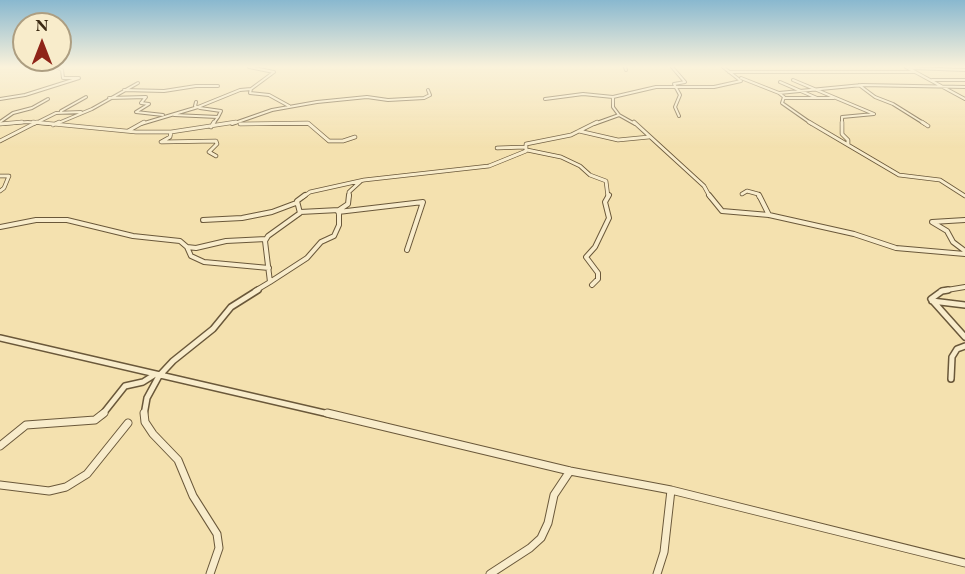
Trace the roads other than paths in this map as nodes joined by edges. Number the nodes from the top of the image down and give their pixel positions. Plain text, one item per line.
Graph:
1 (25, 94) edge
2 (116, 94) edge
3 (231, 94) edge
4 (257, 94) edge
5 (430, 94) edge
6 (628, 94) edge
7 (680, 94) edge
8 (780, 94) edge
9 (789, 94) edge
10 (807, 94) edge
11 (827, 94) edge
12 (872, 94) edge
13 (86, 97) dead end
14 (613, 97) junction
15 (109, 98) junction
16 (784, 98) junction
17 (837, 98) junction
18 (0, 99) edge
19 (48, 99) dead end
20 (545, 99) dead end
21 (802, 99) junction
22 (820, 99) junction
23 (196, 102) dead end
24 (289, 106) junction
25 (198, 107) junction
26 (59, 112) junction
27 (85, 112) junction
28 (171, 115) junction
29 (619, 115) junction
30 (679, 116) dead end
31 (218, 117) junction
32 (0, 123) edge
33 (36, 123) junction
34 (232, 124) junction
35 (51, 126) junction
36 (928, 126) dead end
37 (211, 127) junction
38 (128, 131) junction
39 (579, 131) junction
40 (171, 132) junction
41 (355, 137) dead end
42 (649, 137) junction
43 (0, 141) edge
44 (848, 144) junction
45 (497, 148) dead end
46 (526, 149) junction
47 (216, 156) dead end
48 (0, 176) edge
49 (364, 180) junction
50 (0, 191) edge
51 (742, 194) dead end
52 (965, 196) edge
53 (296, 203) junction
54 (339, 211) junction
55 (300, 212) junction
56 (769, 215) junction
57 (203, 220) dead end
58 (965, 220) edge
59 (0, 227) edge
60 (266, 239) junction
61 (187, 247) junction
62 (407, 250) dead end
63 (965, 253) edge
64 (269, 268) junction
65 (270, 282) junction
66 (592, 285) dead end
67 (965, 287) edge
68 (932, 301) junction
69 (965, 305) edge
70 (965, 337) edge
71 (2, 339) edge
72 (965, 346) edge
73 (156, 376) junction
74 (951, 379) dead end
75 (128, 423) dead end
76 (0, 446) edge
77 (570, 471) junction
78 (0, 486) edge
79 (671, 489) junction
80 (965, 563) edge
81 (210, 574) edge
82 (490, 574) edge
83 (657, 574) edge

1 - 18 street
2 - 15 street
3 - 25 street
4 - 24 street
5 - 24 street
6 - 14 street
7 - 30 street
8 - 16 street
9 - 21 street
10 - 22 street
11 - 17 street
12 - 36 street
13 - 26 street
14 - 20 street
14 - 29 street
15 - 27 street
15 - 28 street
16 - 21 street
16 - 44 street
17 - 22 street
17 - 44 street
19 - 32 street
21 - 22 street
23 - 25 street
24 - 34 street
25 - 28 street
25 - 31 street
26 - 27 street
26 - 33 street
27 - 35 street
28 - 31 street
28 - 38 street
29 - 39 street
29 - 42 street
31 - 37 street
32 - 33 street
33 - 35 street
33 - 43 street
34 - 37 street
34 - 41 street
35 - 38 street
37 - 40 street
38 - 40 street
39 - 42 street
39 - 46 street
40 - 47 street
42 - 56 street
44 - 52 street
45 - 46 street
46 - 49 street
46 - 66 street
48 - 50 street
49 - 53 street
49 - 54 street
51 - 56 street
53 - 55 street
53 - 57 street
54 - 55 street
54 - 62 street
54 - 65 street
55 - 60 street
56 - 63 street
58 - 63 street
59 - 61 street
60 - 61 street
60 - 64 street
61 - 64 street
64 - 65 street
65 - 73 street
67 - 68 street
68 - 69 street
68 - 70 street
71 - 73 street
72 - 74 street
73 - 76 street
73 - 77 street
73 - 81 street
75 - 78 street
77 - 79 street
77 - 82 street
79 - 80 street
79 - 83 street

